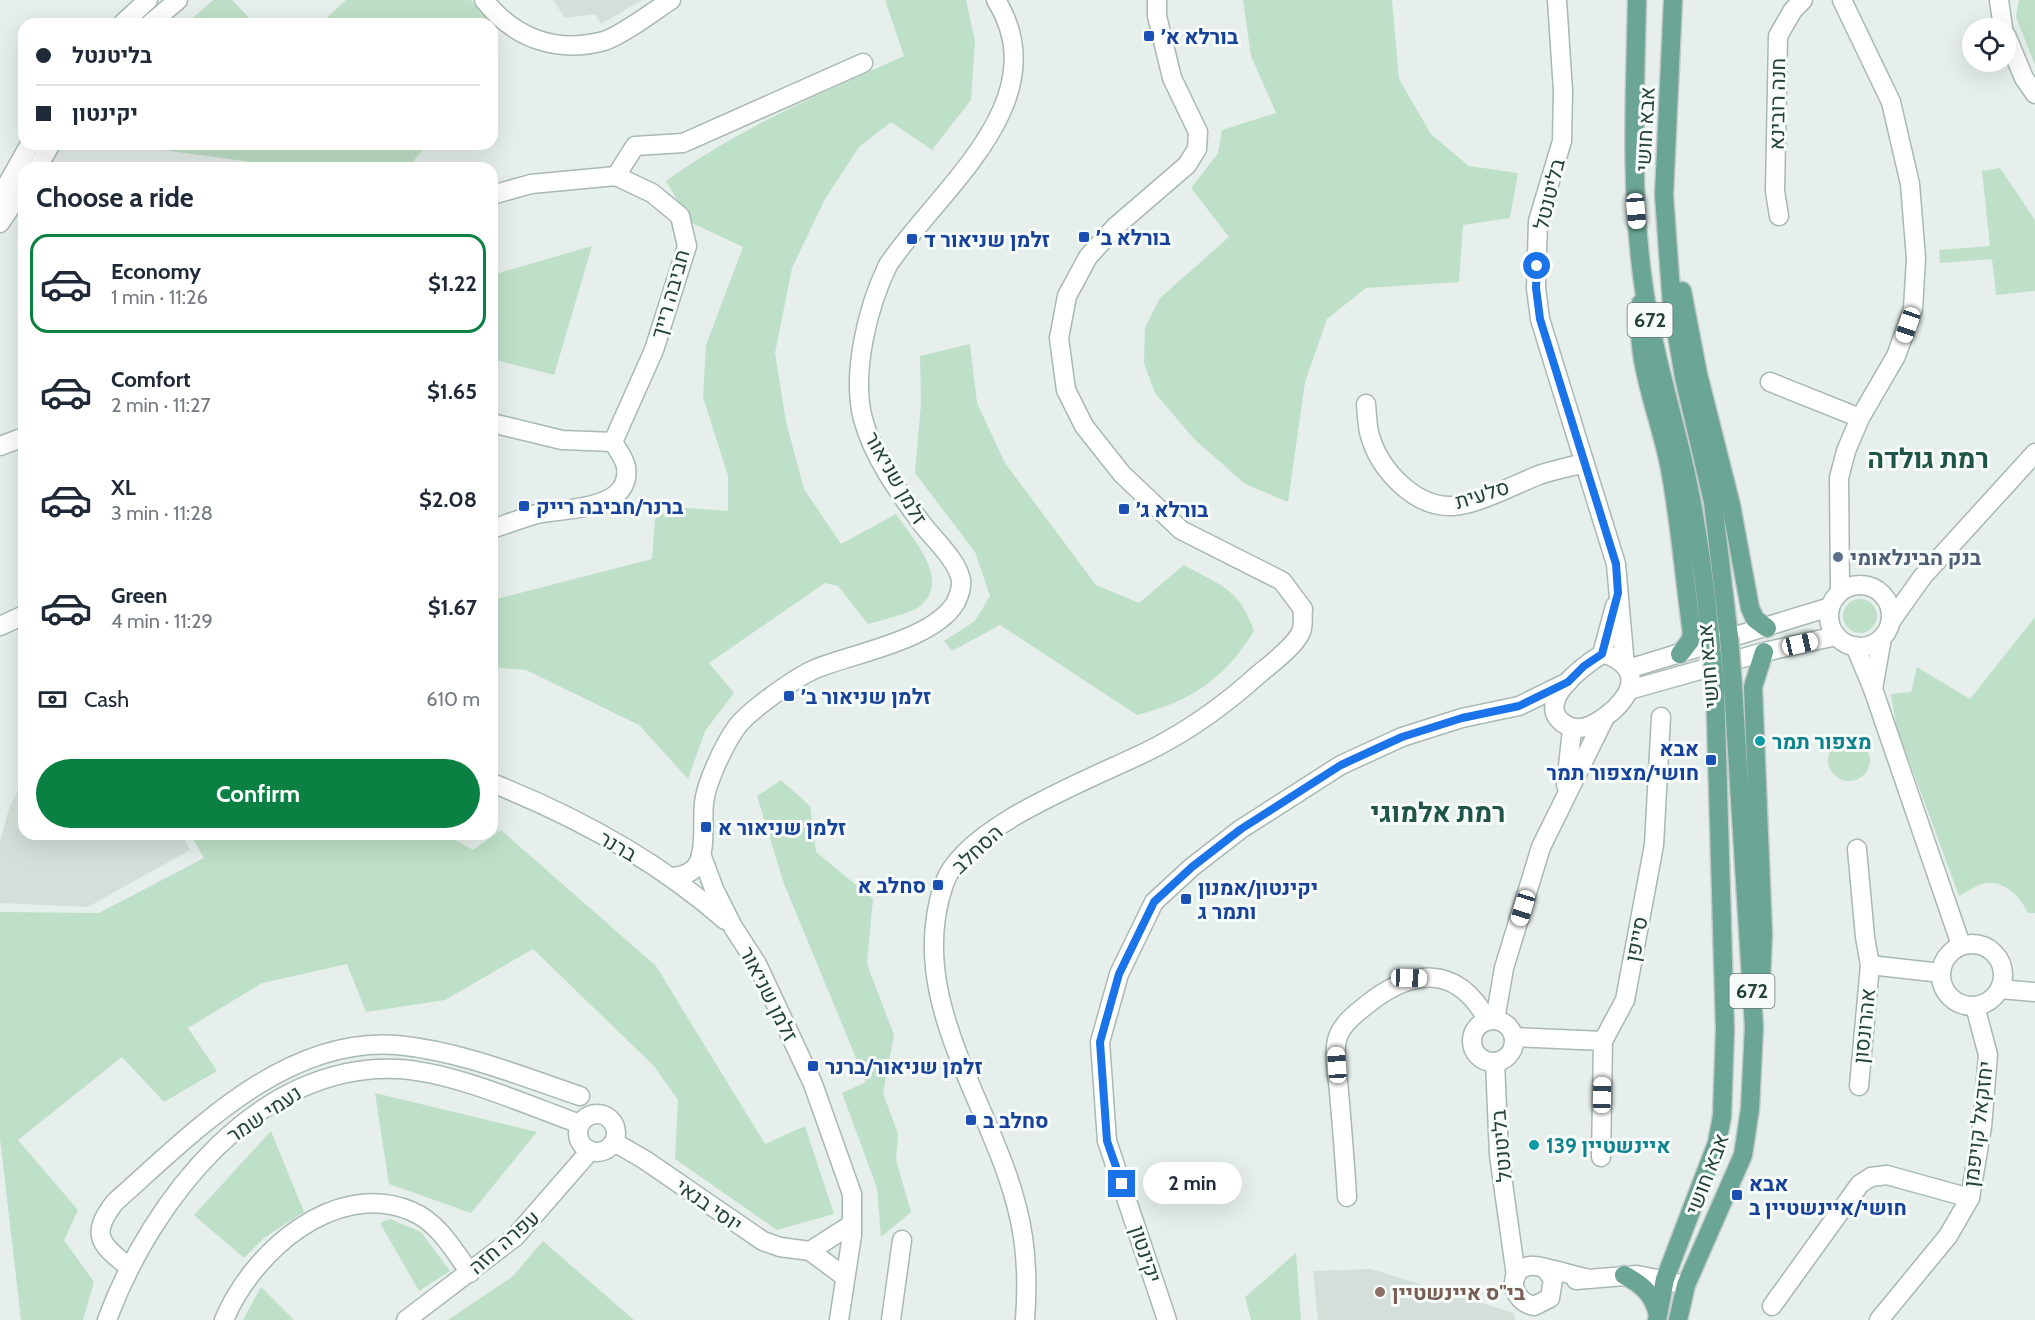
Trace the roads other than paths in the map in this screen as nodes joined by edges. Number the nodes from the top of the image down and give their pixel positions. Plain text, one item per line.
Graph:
1 (148, 0) edge
2 (178, 0) edge
3 (484, 0) edge
4 (672, 0) edge
5 (996, 0) edge
6 (1157, 0) edge
7 (1557, 0) edge
8 (1637, 0) edge
9 (1672, 0) edge
10 (1803, 0) edge
11 (1842, 0) edge
12 (1999, 0) edge
13 (128, 18) edge
14 (157, 18) edge
15 (2002, 18) edge
16 (2016, 60) edge
17 (862, 63) dead end
18 (2035, 94) edge
19 (616, 176) junction
20 (14, 185) edge
21 (498, 193) edge
22 (1664, 195) junction
23 (1779, 216) dead end
24 (0, 223) edge
25 (1643, 283) junction
26 (1770, 382) dead end
27 (1366, 404) dead end
28 (1860, 418) junction
29 (498, 424) edge
30 (18, 439) edge
31 (613, 442) junction
32 (0, 446) edge
33 (2035, 453) edge
34 (1584, 463) junction
35 (498, 527) edge
36 (1923, 576) junction
37 (1618, 593) junction
38 (1881, 593) junction
39 (1841, 595) junction
40 (18, 618) edge
41 (1891, 621) junction
42 (0, 626) edge
43 (1767, 628) junction
44 (1720, 636) junction
45 (1836, 636) junction
46 (1882, 638) junction
47 (1855, 646) junction
48 (1764, 652) junction
49 (1602, 654) junction
50 (1680, 654) junction
51 (1626, 667) junction
52 (1568, 682) junction
53 (1873, 689) junction
54 (1629, 690) junction
55 (1519, 706) junction
56 (1554, 713) junction
57 (1605, 717) junction
58 (1661, 717) dead end
59 (1572, 729) junction
60 (498, 785) edge
61 (1565, 796) junction
62 (1857, 849) dead end
63 (701, 854) junction
64 (673, 877) junction
65 (733, 927) junction
66 (1961, 945) junction
67 (1870, 965) junction
68 (1941, 973) junction
69 (2000, 989) junction
70 (2035, 992) edge
71 (1975, 1006) junction
72 (1491, 1020) junction
73 (1754, 1027) junction
74 (1514, 1037) junction
75 (1603, 1041) junction
76 (1495, 1062) junction
77 (1859, 1086) dead end
78 (580, 1096) dead end
79 (580, 1124) junction
80 (614, 1142) junction
81 (591, 1151) junction
82 (1601, 1157) dead end
83 (1347, 1197) dead end
84 (1970, 1198) junction
85 (852, 1224) junction
86 (1509, 1229) junction
87 (902, 1240) dead end
88 (810, 1251) junction
89 (129, 1267) junction
90 (1539, 1267) junction
91 (470, 1273) junction
92 (1624, 1275) junction
93 (1516, 1276) junction
94 (845, 1277) junction
95 (1586, 1278) junction
96 (1665, 1279) junction
97 (1686, 1285) junction
98 (1553, 1292) junction
99 (1773, 1306) dead end
100 (1531, 1312) edge
101 (1657, 1316) edge
102 (107, 1320) edge
103 (224, 1320) edge
104 (406, 1320) edge
105 (839, 1320) edge
106 (891, 1320) edge
107 (1025, 1320) edge
108 (1167, 1320) edge
109 (1678, 1320) edge
110 (1879, 1320) edge

1 - 13 street
2 - 14 street
3 - 4 street
5 - 63 street, זלמן שניאור
6 - 107 street, הסחלב
7 - 34 street, בליטנטל
8 - 25 main road, אבא חושי / 672
9 - 22 main road, אבא חושי / 672
10 - 23 street, חנה רובינא
11 - 28 street
12 - 15 street
16 - 18 street
17 - 19 street
19 - 21 street
19 - 31 street, חביבה רייך
20 - 24 street
22 - 43 main road
22 - 44 main road, אבא חושי / 672
25 - 44 main road, אבא חושי / 672
25 - 50 main road
26 - 28 street
27 - 34 street, סלעית
28 - 39 street
29 - 31 street
30 - 32 street
31 - 35 street
33 - 36 street
34 - 37 street, בליטנטל
36 - 38 street
36 - 41 street
37 - 49 street, בליטנטל
37 - 51 street, בליטנטל
38 - 39 street
38 - 41 street
39 - 43 street
39 - 45 street
40 - 42 street
41 - 46 street
43 - 50 street
44 - 73 main road, אבא חושי / 672, bridge
44 - 96 main road, אבא חושי / 672, bridge
45 - 47 street
45 - 48 street
46 - 47 street
46 - 53 street
47 - 53 street
48 - 54 street
48 - 73 main road
49 - 51 street
49 - 52 street
50 - 51 street
51 - 54 street
52 - 55 street, יקינטון
52 - 56 street
53 - 66 street
54 - 57 street
55 - 56 street, יקינטון
55 - 108 street, יקינטון
56 - 59 street
57 - 59 street
57 - 61 street
58 - 75 street, סייפן
59 - 61 street
60 - 64 street, ברנר
61 - 72 street
62 - 67 street, אהרונסון
63 - 64 street
63 - 65 street, זלמן שניאור
64 - 65 street, ברנר
65 - 85 street, זלמן שניאור
66 - 68 street
66 - 69 street
67 - 68 street, אהרונסון
67 - 77 street, אהרונסון
68 - 71 street
69 - 70 street
69 - 71 street
71 - 84 street, יחזקאל קויפמן
72 - 74 street
72 - 76 street
72 - 83 street
73 - 97 main road, אבא חושי / 672
74 - 75 street
74 - 76 street
75 - 82 street, סייפן
76 - 86 street, בליטנטל
78 - 89 street
79 - 80 street
79 - 81 street
79 - 89 street, נעמי שמר
80 - 81 street
80 - 88 street, יוסי בנאי
81 - 91 street, עפרה חזה
84 - 99 street
84 - 110 street, יחזקאל קויפמן
85 - 88 street
85 - 94 street, זלמן שניאור
86 - 90 street, בליטנטל
86 - 93 street, בליטנטל
87 - 106 street
88 - 94 street, יוסי בנאי
89 - 102 street, נעמי שמר
90 - 93 street
90 - 95 street
90 - 98 street
91 - 103 street
91 - 104 street, עפרה חזה
92 - 95 street
92 - 96 street
92 - 101 main road
93 - 100 street
94 - 105 street, זלמן שניאור
95 - 98 street
96 - 97 street
96 - 101 main road, אבא חושי / 672
97 - 109 main road, אבא חושי / 672
98 - 100 street

